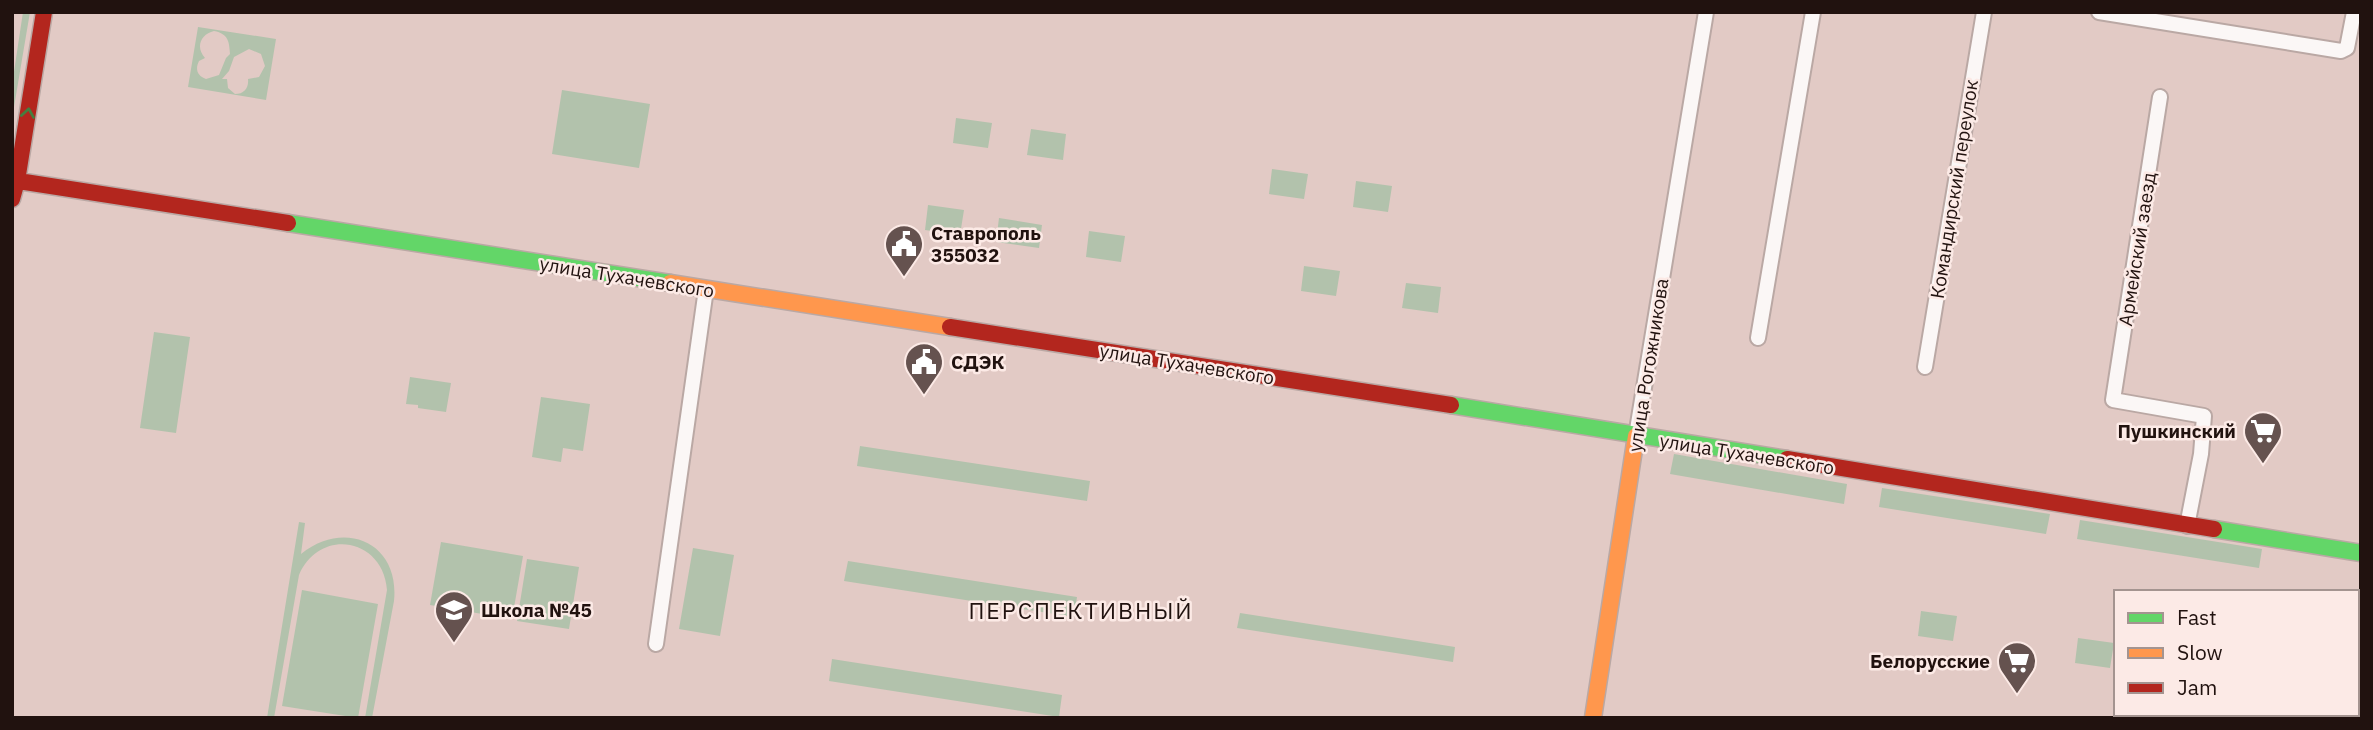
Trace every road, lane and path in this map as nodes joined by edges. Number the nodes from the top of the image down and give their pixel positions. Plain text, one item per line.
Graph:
1 (44, 12) edge
2 (1706, 12) edge
3 (1813, 12) edge
4 (1984, 12) edge
5 (2099, 12) edge
6 (2354, 12) edge
7 (2160, 97) dead end
8 (15, 180) edge
9 (12, 199) edge
10 (706, 289) junction
11 (1758, 338) dead end
12 (1925, 367) dead end
13 (1636, 436) junction
14 (2187, 526) junction
15 (2361, 553) edge
16 (656, 645) dead end
17 (1592, 718) edge

8 -> 1 main road
2 - 13 street, улица Рогожникова
3 - 11 street
4 - 12 street, Командирский переулок
5 - 6 street
7 - 14 street, Армейский заезд
8 - 9 main road
8 - 10 main road, улица Тухачевского
10 - 13 main road, улица Тухачевского
10 - 16 street
13 - 14 main road, улица Тухачевского
13 - 17 main road, улица Рогожникова
14 - 15 main road, улица Тухачевского

